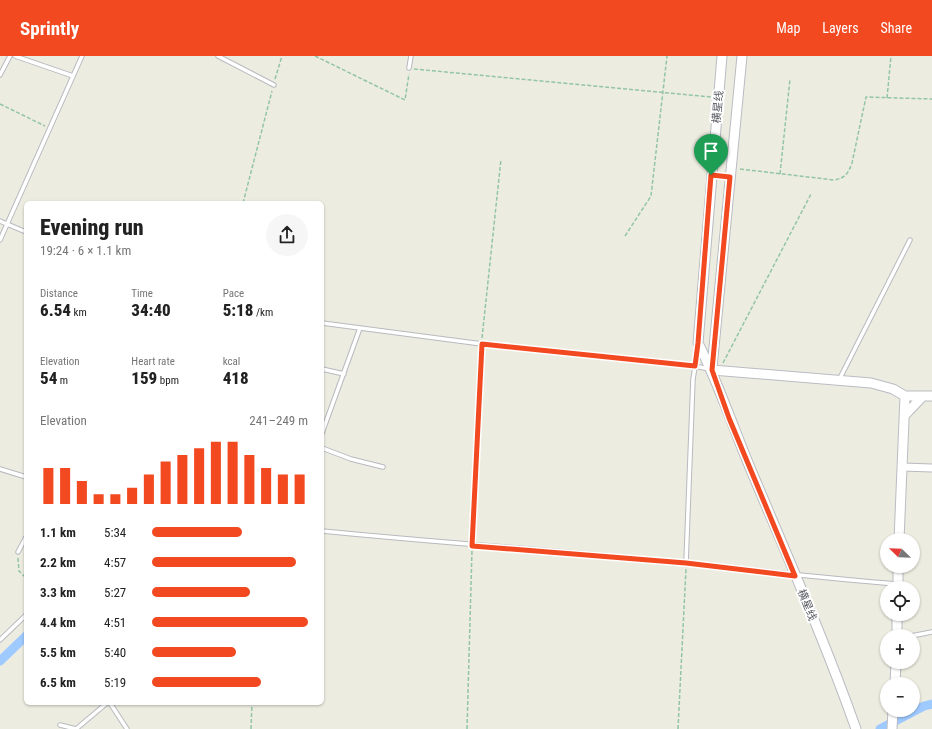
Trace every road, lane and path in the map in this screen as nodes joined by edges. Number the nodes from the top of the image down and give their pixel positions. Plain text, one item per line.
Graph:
1 (10, 56) edge
2 (15, 56) edge
3 (82, 56) edge
4 (218, 56) edge
5 (282, 56) edge
6 (316, 56) edge
7 (411, 56) edge
8 (667, 56) edge
9 (722, 56) edge
10 (742, 56) edge
11 (891, 56) edge
12 (409, 68) junction
13 (0, 74) edge
14 (73, 76) junction
15 (790, 79) dead end
16 (274, 85) junction
17 (664, 92) junction
18 (718, 97) junction
19 (887, 98) junction
20 (932, 99) edge
21 (0, 104) edge
22 (50, 128) junction
23 (501, 159) dead end
24 (730, 173) junction
25 (780, 174) junction
26 (711, 175) junction
27 (811, 194) dead end
28 (244, 201) edge
29 (0, 221) edge
30 (7, 224) junction
31 (24, 231) edge
32 (625, 236) dead end
33 (0, 240) edge
34 (910, 240) dead end
35 (324, 323) edge
36 (360, 328) junction
37 (698, 343) junction
38 (482, 344) junction
39 (695, 366) junction
40 (324, 369) edge
41 (715, 370) junction
42 (344, 374) junction
43 (838, 381) junction
44 (905, 396) junction
45 (928, 396) edge
46 (904, 416) junction
47 (324, 428) edge
48 (324, 449) edge
49 (383, 467) dead end
50 (902, 467) junction
51 (932, 468) edge
52 (0, 469) edge
53 (24, 476) edge
54 (324, 531) edge
55 (899, 533) edge
56 (24, 541) edge
57 (472, 546) junction
58 (18, 552) joint
59 (686, 563) junction
60 (24, 576) edge
61 (795, 576) junction
62 (880, 584) edge
63 (24, 617) edge
64 (932, 632) edge
65 (920, 634) edge
66 (0, 640) edge
67 (105, 705) edge
68 (109, 705) edge
69 (252, 705) edge
70 (893, 717) edge
71 (60, 725) dead end
72 (856, 727) edge
73 (127, 729) edge
74 (251, 729) edge
75 (467, 729) edge
76 (678, 729) edge
77 (892, 729) edge

1 - 13 lane
2 - 14 lane
3 - 14 lane
4 - 16 lane
5 - 16 path
6 - 12 path
7 - 12 lane
8 - 17 path
9 - 18 street, 横星线
10 - 24 street, 横星线
11 - 19 path
12 - 17 path
14 - 22 lane
15 - 25 path
16 - 28 path
17 - 18 path
17 - 32 path
18 - 26 street, 横星线
19 - 20 path
19 - 25 path
21 - 22 path
22 - 30 lane
23 - 38 path
24 - 25 path
24 - 26 lane
24 - 41 street, 横星线
26 - 37 street, 横星线
27 - 41 path
29 - 30 lane
30 - 31 lane
30 - 33 lane
34 - 43 lane
35 - 36 lane
36 - 38 lane
36 - 42 lane
37 - 39 lane
37 - 41 street, 横星线
38 - 39 lane
38 - 57 path
39 - 41 lane
39 - 59 lane
40 - 42 lane
41 - 43 street
41 - 61 street, 横星线
42 - 47 lane
43 - 44 street
44 - 45 street
44 - 46 street
45 - 46 street
46 - 50 street
48 - 49 lane
50 - 51 street
50 - 55 street
52 - 53 lane
54 - 57 lane
56 - 58 lane
57 - 59 lane
57 - 75 path
58 - 60 path
59 - 61 lane
59 - 76 path
61 - 62 lane
61 - 72 street, 横星线
63 - 66 lane
64 - 65 lane
67 - 71 lane
68 - 73 lane
69 - 74 path
70 - 77 street

